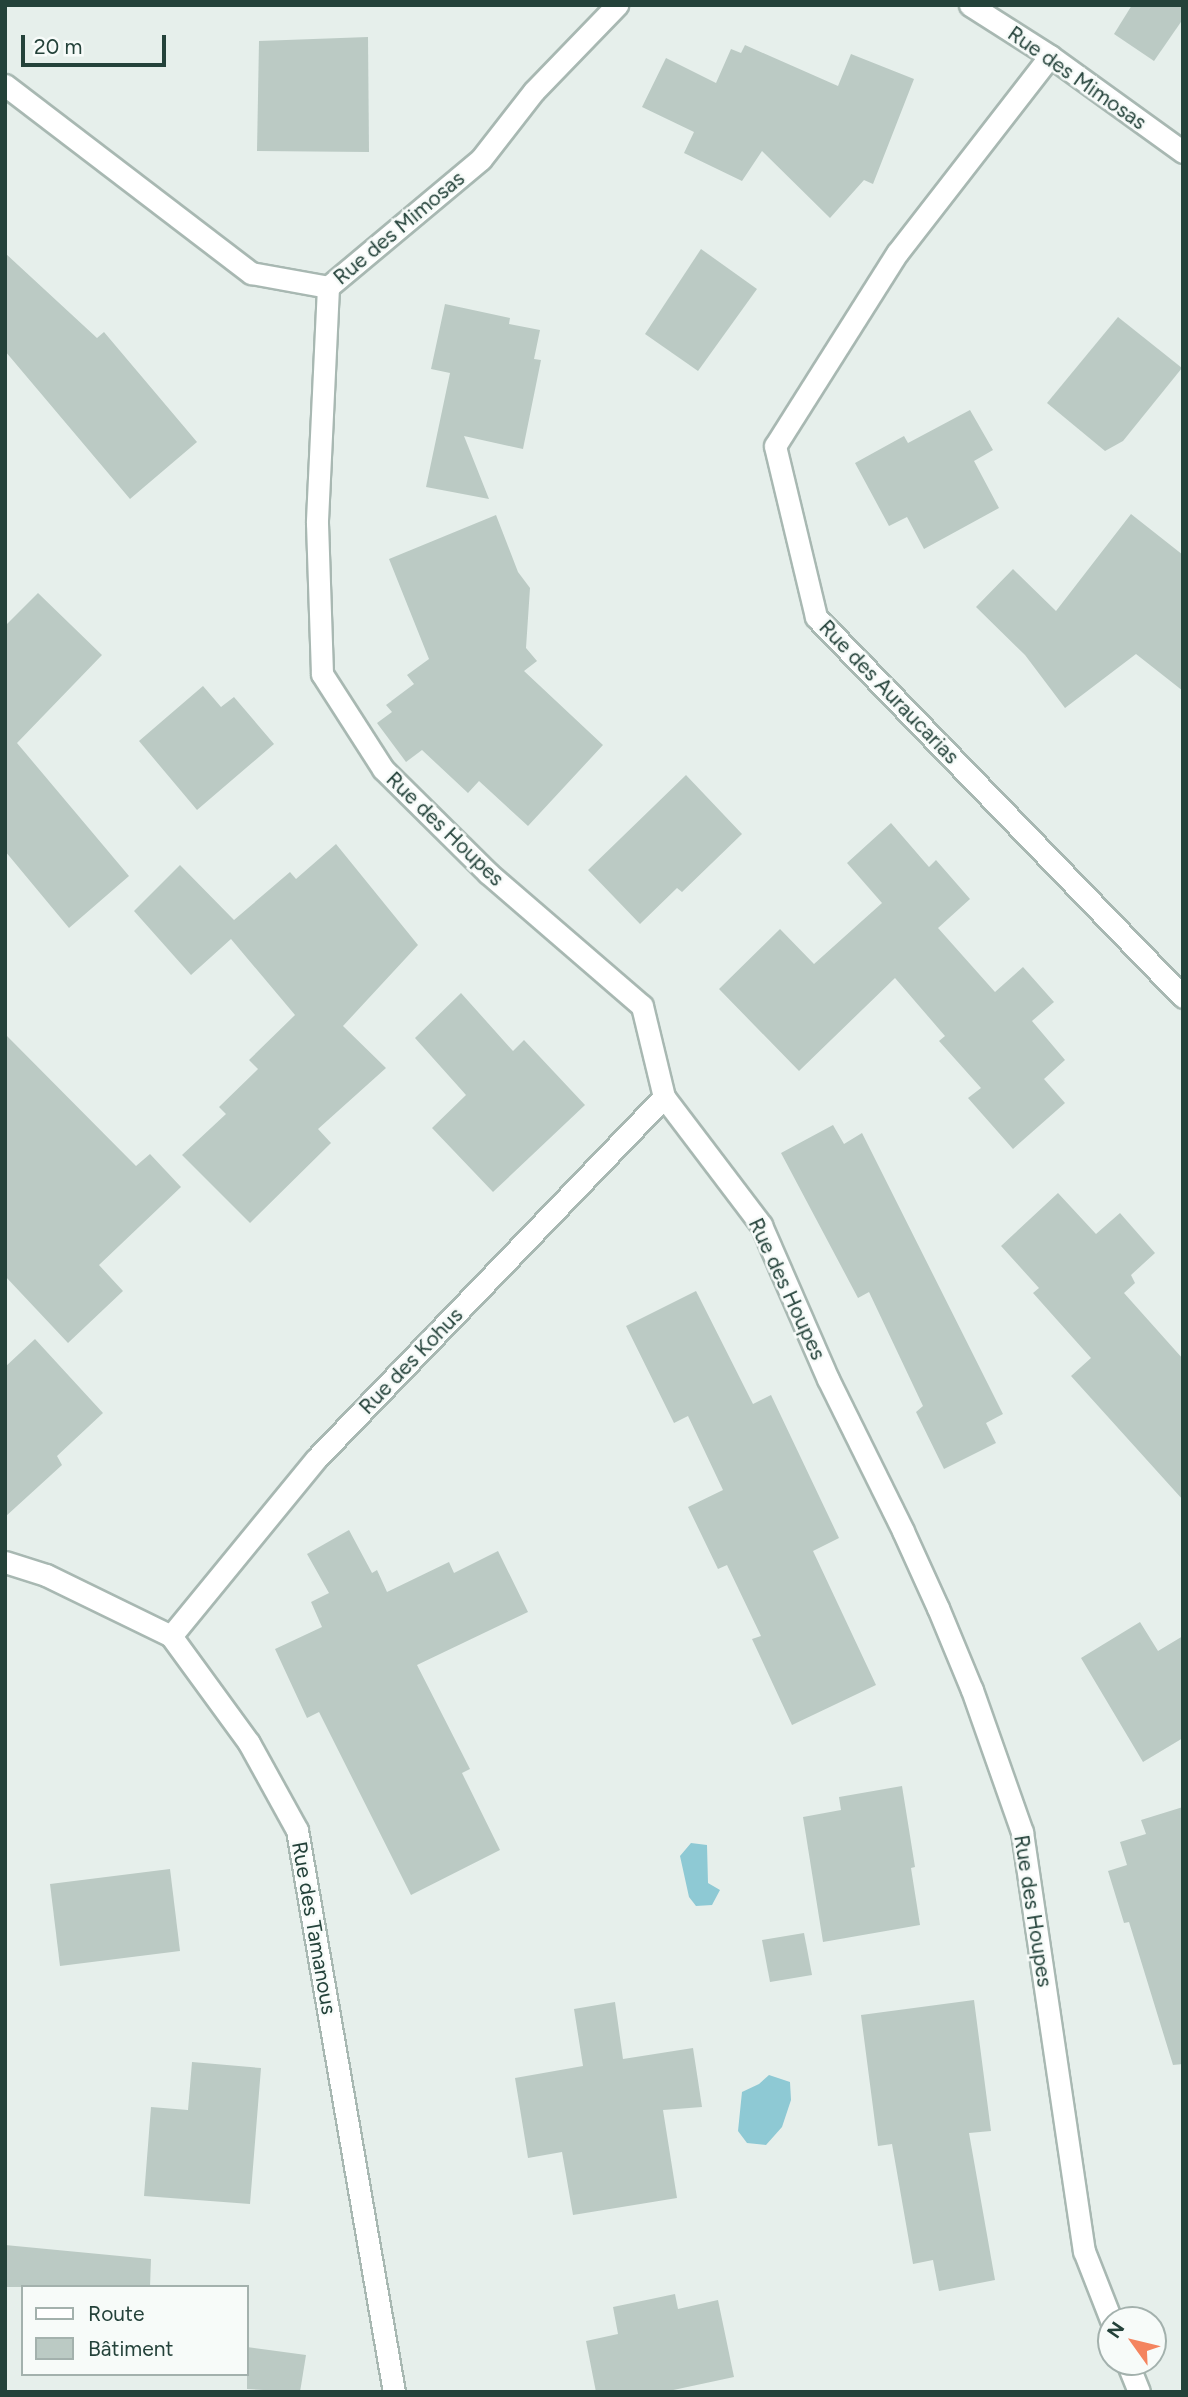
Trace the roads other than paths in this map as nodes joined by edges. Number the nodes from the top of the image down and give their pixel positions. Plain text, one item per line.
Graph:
1 (617, 5) edge
2 (970, 5) edge
3 (1049, 56) junction
4 (5, 85) edge
5 (1183, 152) edge
6 (328, 287) junction
7 (1183, 997) edge
8 (664, 1097) junction
9 (5, 1562) edge
10 (171, 1636) junction
11 (1106, 2306) edge
12 (394, 2392) edge

1 - 6 street, Rue des Mimosas
2 - 3 street, Rue des Mimosas
3 - 5 street, Rue des Mimosas
3 - 7 street, Rue des Auraucarias
4 - 6 street, Rue des Mimosas
6 - 8 street, Rue des Houpes
8 - 10 street, Rue des Kohus
8 - 11 street, Rue des Houpes
9 - 10 street, Rue des Tamanous
10 - 12 street, Rue des Tamanous

